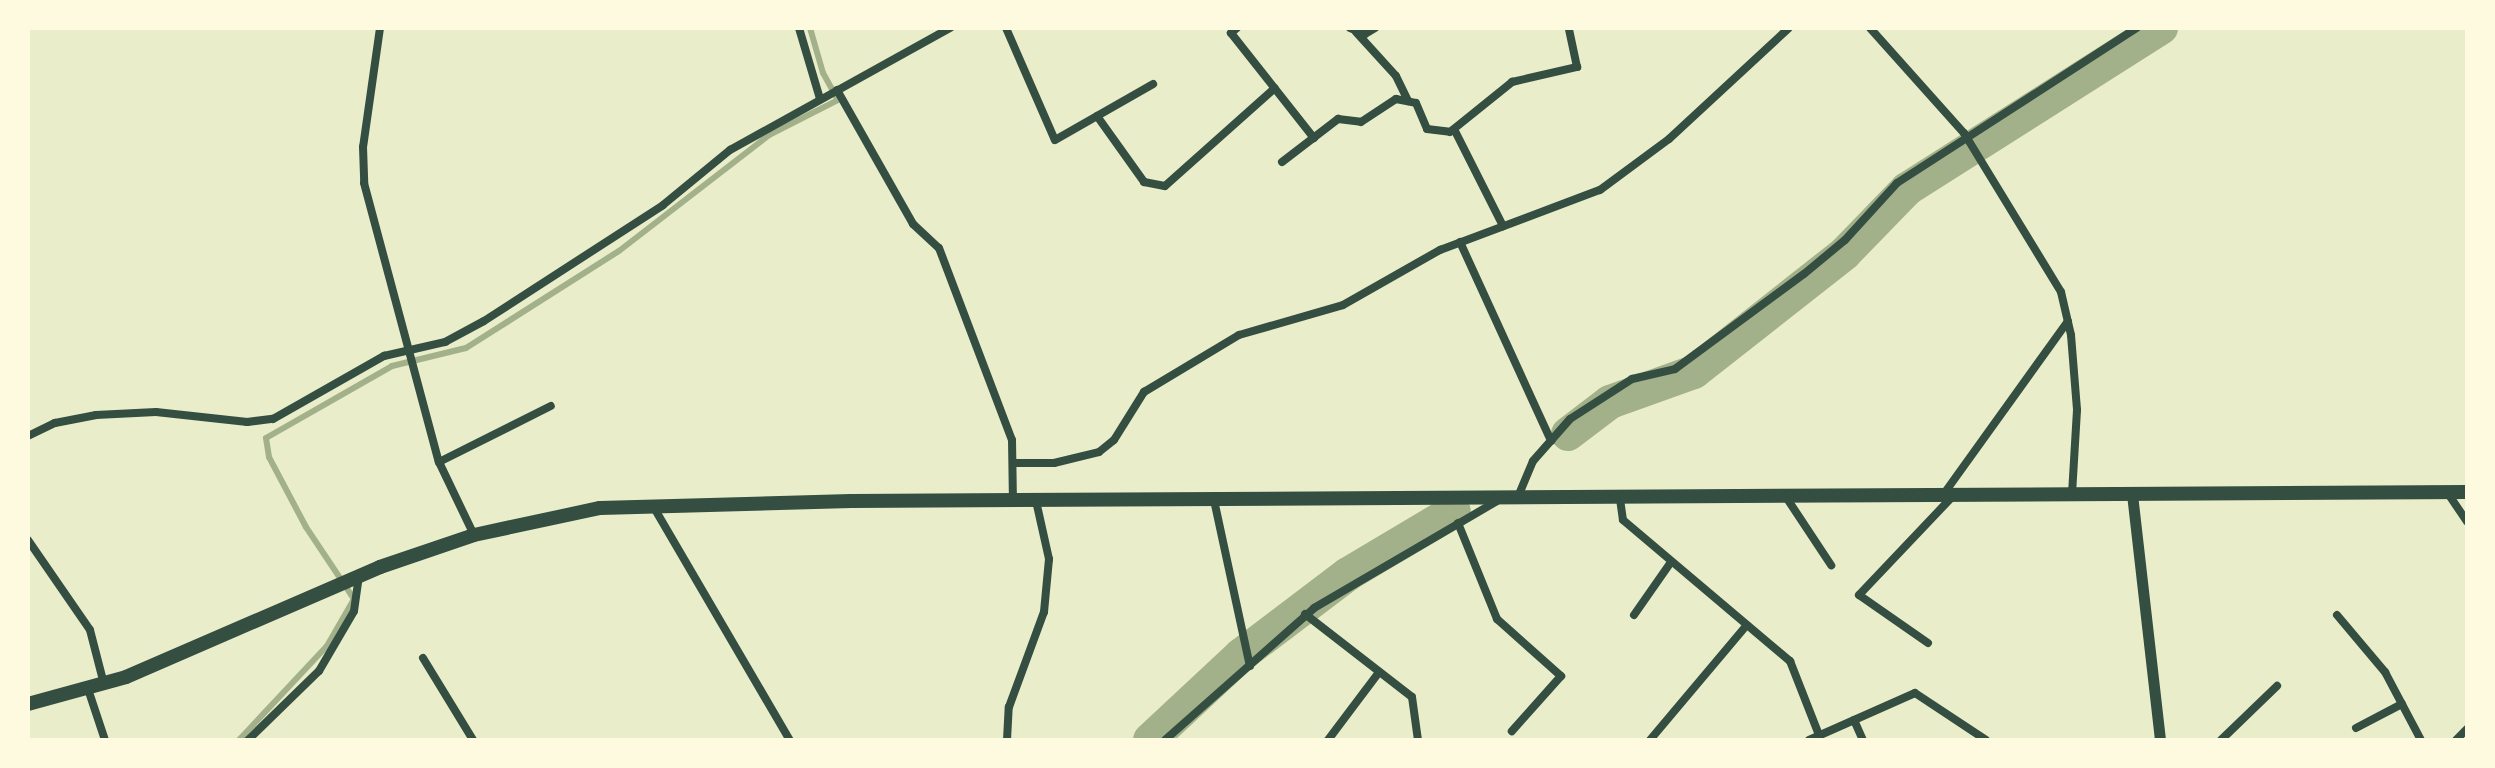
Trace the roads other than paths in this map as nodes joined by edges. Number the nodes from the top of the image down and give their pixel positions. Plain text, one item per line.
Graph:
1 (380, 28) edge
2 (799, 28) edge
3 (950, 28) edge
4 (1006, 28) edge
5 (1237, 28) edge
6 (1375, 28) edge
7 (1569, 28) edge
8 (1789, 28) edge
9 (1870, 28) edge
10 (2137, 28) edge
11 (1353, 30) edge
12 (1153, 84) dead end
13 (1275, 88) junction
14 (837, 90) junction
15 (820, 99) junction
16 (1408, 101) junction
17 (1097, 116) junction
18 (1454, 129) junction
19 (1314, 138) junction
20 (1968, 138) junction
21 (1282, 162) dead end
22 (1503, 226) junction
23 (1460, 242) junction
24 (2068, 321) junction
25 (409, 349) junction
26 (551, 406) dead end
27 (28, 436) edge
28 (1551, 441) junction
29 (439, 462) junction
30 (1015, 463) junction
31 (2447, 492) junction
32 (2467, 492) edge
33 (2072, 493) junction
34 (2132, 494) junction
35 (1948, 495) junction
36 (1786, 497) junction
37 (1620, 499) junction
38 (1214, 500) junction
39 (1498, 500) junction
40 (1517, 500) junction
41 (1036, 501) junction
42 (1013, 502) junction
43 (651, 504) junction
44 (2467, 522) edge
45 (1458, 523) junction
46 (474, 535) junction
47 (28, 540) edge
48 (1671, 562) junction
49 (1831, 565) dead end
50 (359, 576) junction
51 (1305, 614) junction
52 (1634, 615) dead end
53 (2337, 615) dead end
54 (1747, 625) junction
55 (1928, 643) dead end
56 (423, 658) dead end
57 (1250, 666) junction
58 (1379, 672) junction
59 (104, 684) junction
60 (2277, 686) dead end
61 (88, 689) junction
62 (28, 704) edge
63 (2402, 704) junction
64 (1854, 720) junction
65 (2356, 728) dead end
66 (2467, 729) edge
67 (1512, 731) dead end
68 (1819, 735) junction
69 (105, 740) edge
70 (248, 740) edge
71 (473, 740) edge
72 (790, 740) edge
73 (1007, 740) edge
74 (1165, 740) edge
75 (1328, 740) edge
76 (1418, 740) edge
77 (1650, 740) edge
78 (1809, 740) edge
79 (1863, 740) edge
80 (1986, 740) edge
81 (2160, 740) edge
82 (2221, 740) edge
83 (2421, 740) edge
84 (2456, 740) edge

1 - 25 street
2 - 15 street
3 - 14 street
4 - 17 street
5 - 13 street
6 - 11 street
7 - 18 street
8 - 22 street
9 - 20 street
10 - 20 street
11 - 16 street
12 - 17 street
13 - 17 street
13 - 19 street
14 - 15 street
14 - 30 street
15 - 25 street
16 - 18 street
16 - 19 street
18 - 22 street
19 - 21 street
20 - 24 street
20 - 28 street
22 - 23 street
23 - 28 street
23 - 30 street
24 - 33 street
24 - 35 street
25 - 27 street
25 - 29 street
26 - 29 street
28 - 40 street
29 - 46 street
30 - 42 street
31 - 32 main road
31 - 34 main road
31 - 44 street
33 - 34 main road
33 - 35 main road
34 - 81 street
35 - 36 main road
35 - 55 street
36 - 37 main road
36 - 49 street
37 - 40 main road
37 - 48 street
38 - 39 main road
38 - 41 main road
38 - 57 street
39 - 40 main road
39 - 45 street
41 - 42 main road
41 - 73 street
42 - 43 main road
43 - 46 main road
43 - 72 street
45 - 51 street
45 - 67 street
46 - 50 main road
47 - 59 street
48 - 52 street
48 - 54 street
50 - 59 main road
50 - 70 street
51 - 57 street
51 - 58 street
53 - 63 street
54 - 68 street
54 - 77 street
56 - 71 street
57 - 74 street
58 - 75 street
58 - 76 street
59 - 61 main road
60 - 82 street
61 - 62 main road
61 - 69 street
63 - 65 street
63 - 83 street
64 - 68 street
64 - 79 street
64 - 80 street
66 - 84 street
68 - 78 street

